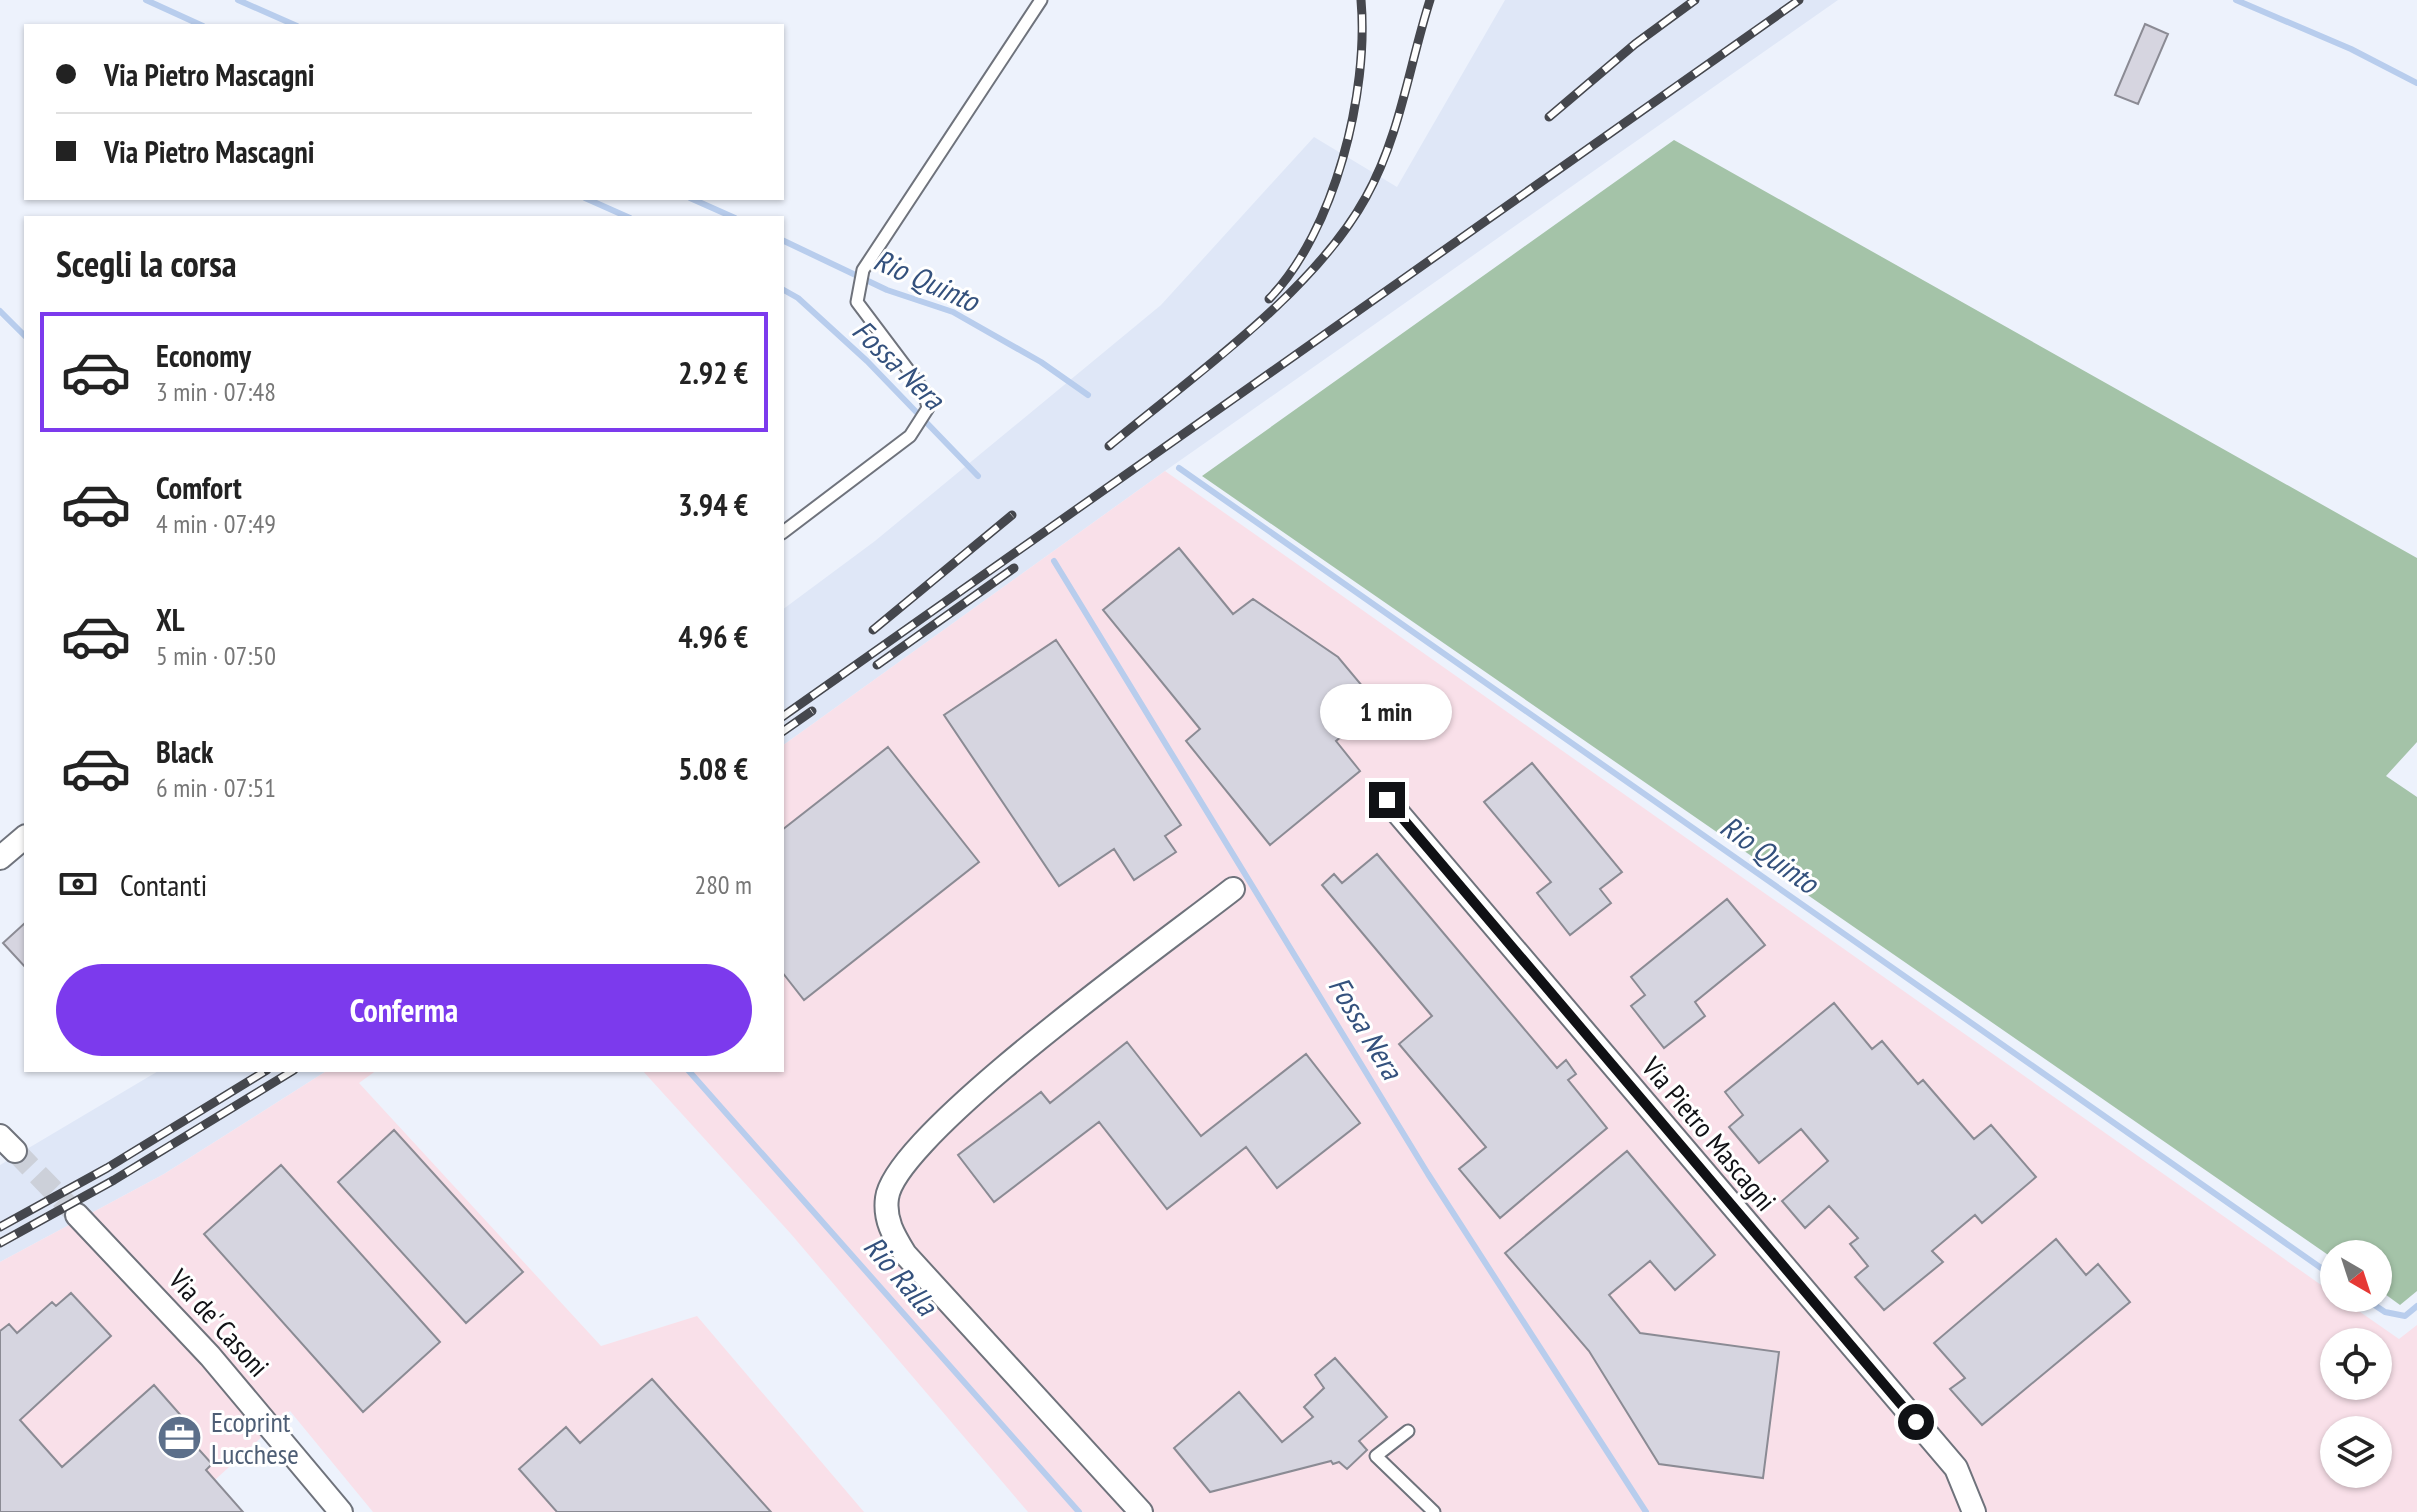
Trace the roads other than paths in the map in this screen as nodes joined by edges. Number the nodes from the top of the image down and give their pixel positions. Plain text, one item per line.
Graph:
1 (1041, 0) edge
2 (784, 531) edge
3 (1387, 800) dead end
4 (24, 838) edge
5 (0, 858) edge
6 (1233, 889) dead end
7 (77, 1215) tunnel mouth
8 (1408, 1431) dead end
9 (341, 1512) edge
10 (1141, 1512) edge
11 (1434, 1512) edge
12 (1974, 1512) edge

1 - 2 lane
3 - 12 street, Via Pietro Mascagni
4 - 5 street
6 - 10 street
7 - 9 street, Via de' Casoni
8 - 11 lane

